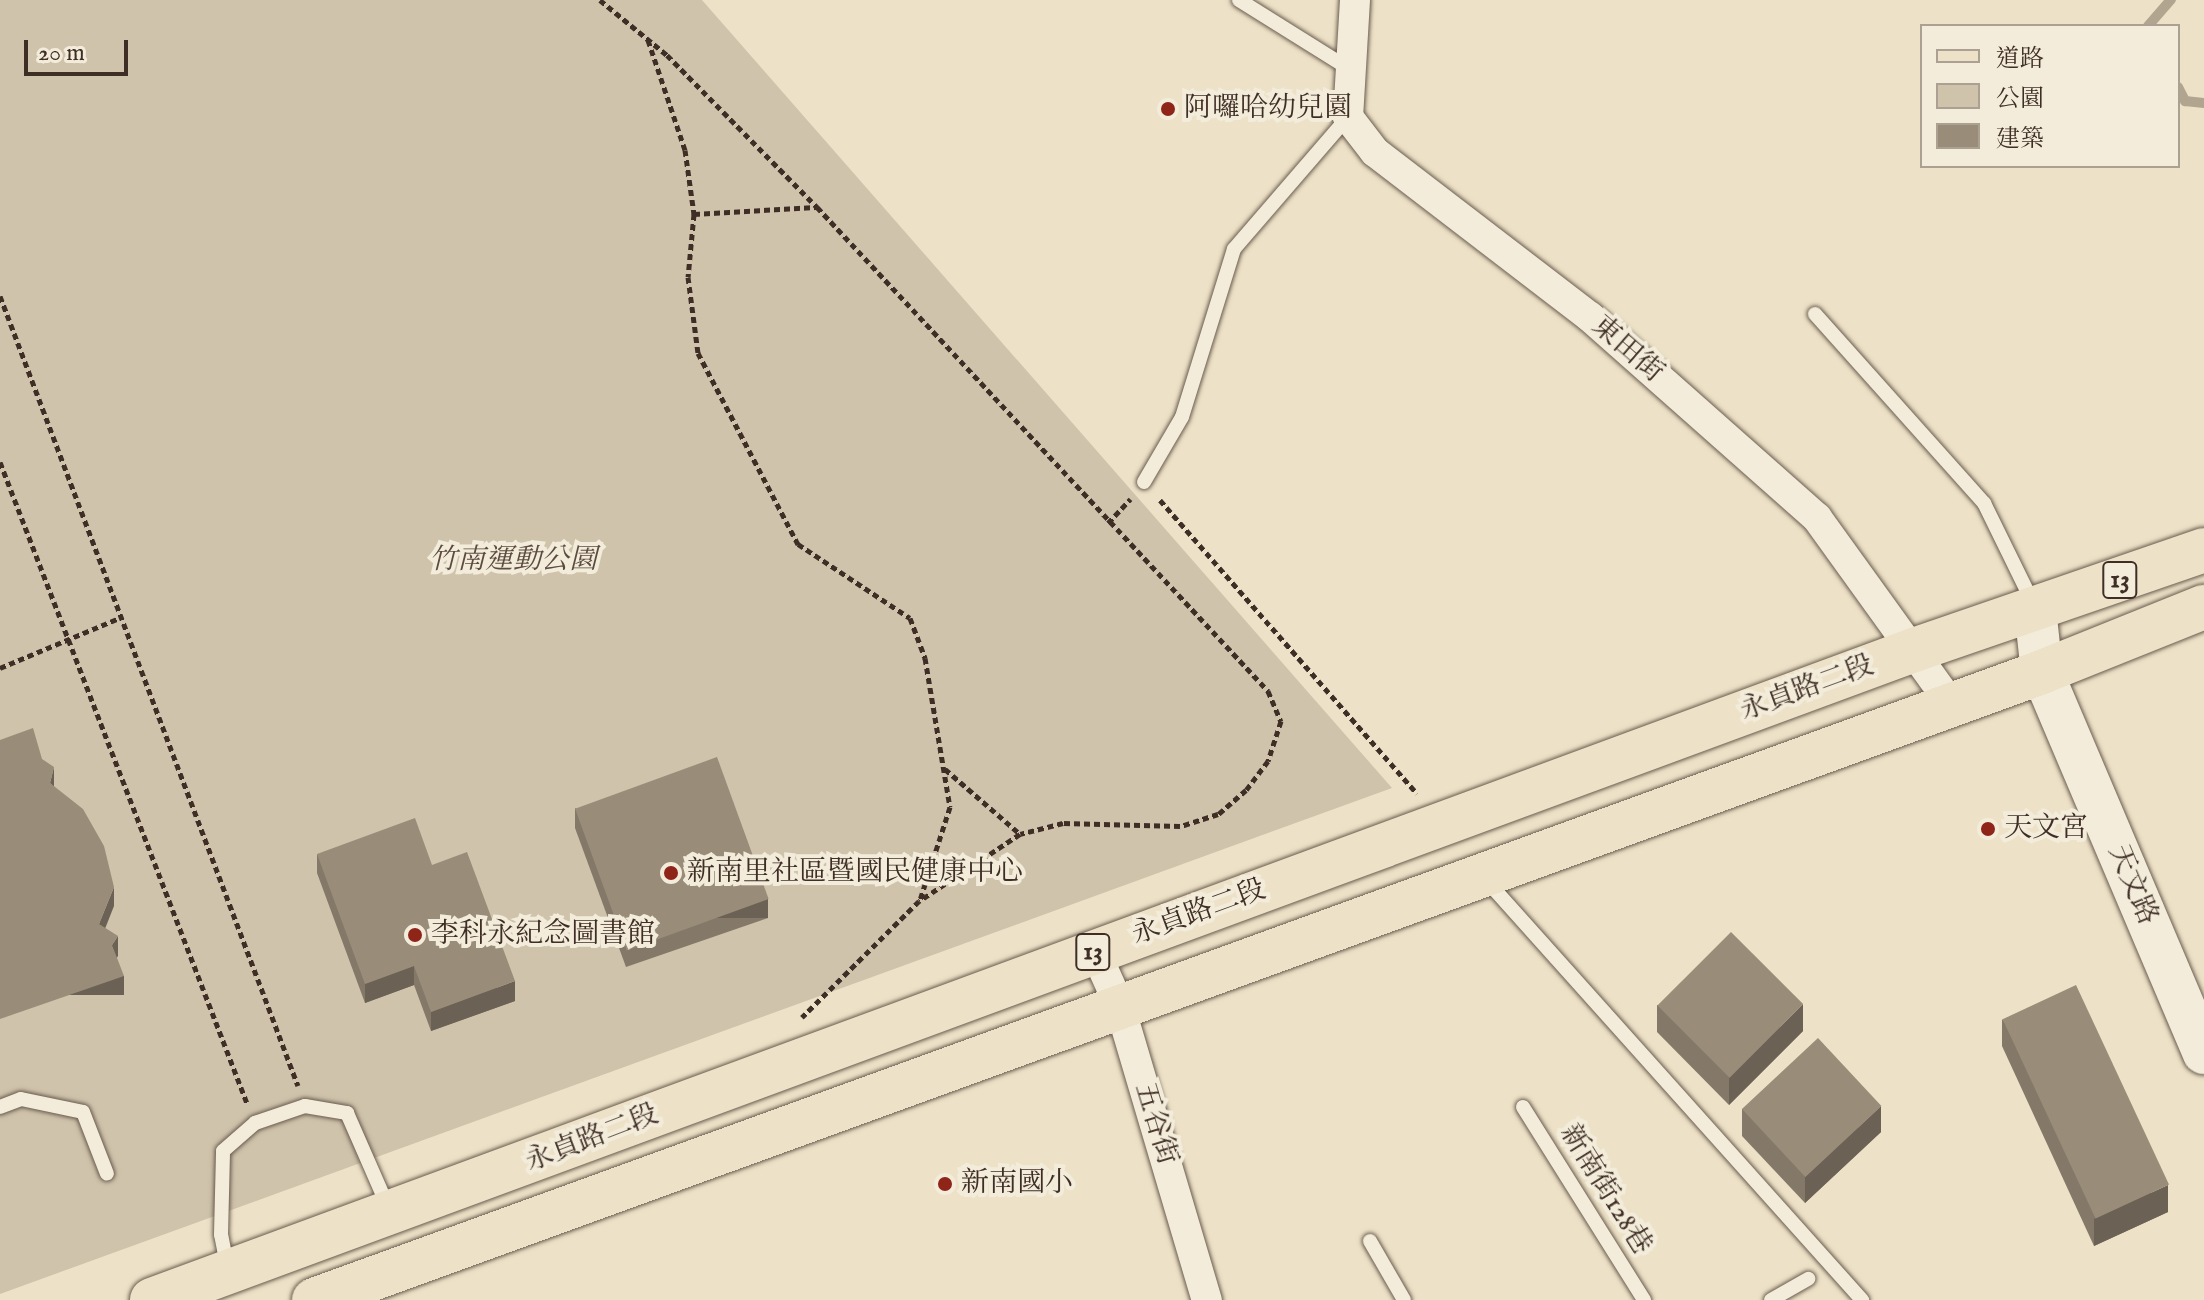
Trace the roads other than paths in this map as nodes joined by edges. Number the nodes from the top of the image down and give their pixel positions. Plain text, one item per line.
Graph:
1 (1239, 0) edge
2 (1355, 0) edge
3 (1351, 70) junction
4 (1348, 117) junction
5 (1815, 314) dead end
6 (1144, 482) road end
7 (2204, 550) edge
8 (2204, 607) edge
9 (2035, 609) junction
10 (1914, 650) junction
11 (2042, 672) junction
12 (1951, 704) junction
13 (1460, 817) junction
14 (1480, 874) junction
15 (1095, 951) junction
16 (1120, 1007) junction
17 (2204, 1053) edge
18 (0, 1107) edge
19 (1523, 1107) dead end
20 (107, 1174) dead end
21 (391, 1215) junction
22 (1370, 1241) dead end
23 (228, 1271) junction
24 (1808, 1279) dead end
25 (152, 1300) edge
26 (314, 1300) edge
27 (1207, 1300) edge
28 (1404, 1300) edge
29 (1644, 1300) edge
30 (1771, 1300) edge
31 (1862, 1300) edge

1 - 3 lane
2 - 3 street
3 - 4 street
4 - 6 lane
4 - 10 street, 東田街
5 - 9 lane
7 - 9 main road, 永貞路二段 / 13
8 - 11 main road, 永貞路二段 / 13
9 - 10 main road, 永貞路二段 / 13
9 - 11 street, 天文路
10 - 12 street, 東田街
10 - 13 main road, 永貞路二段 / 13
11 - 12 main road, 永貞路二段 / 13
11 - 17 street, 天文路
12 - 14 main road, 永貞路二段 / 13
13 - 14 main road
13 - 15 main road, 永貞路二段 / 13
14 - 16 main road, 永貞路二段 / 13
14 - 31 lane
15 - 16 street, 五谷街
15 - 21 main road, 永貞路二段 / 13
16 - 26 main road, 永貞路二段 / 13
16 - 27 street, 五谷街
18 - 20 lane
19 - 29 lane, 新南街128巷
21 - 23 main road, 永貞路二段 / 13
21 - 23 lane
22 - 28 lane
23 - 25 main road, 永貞路二段 / 13
24 - 30 lane

